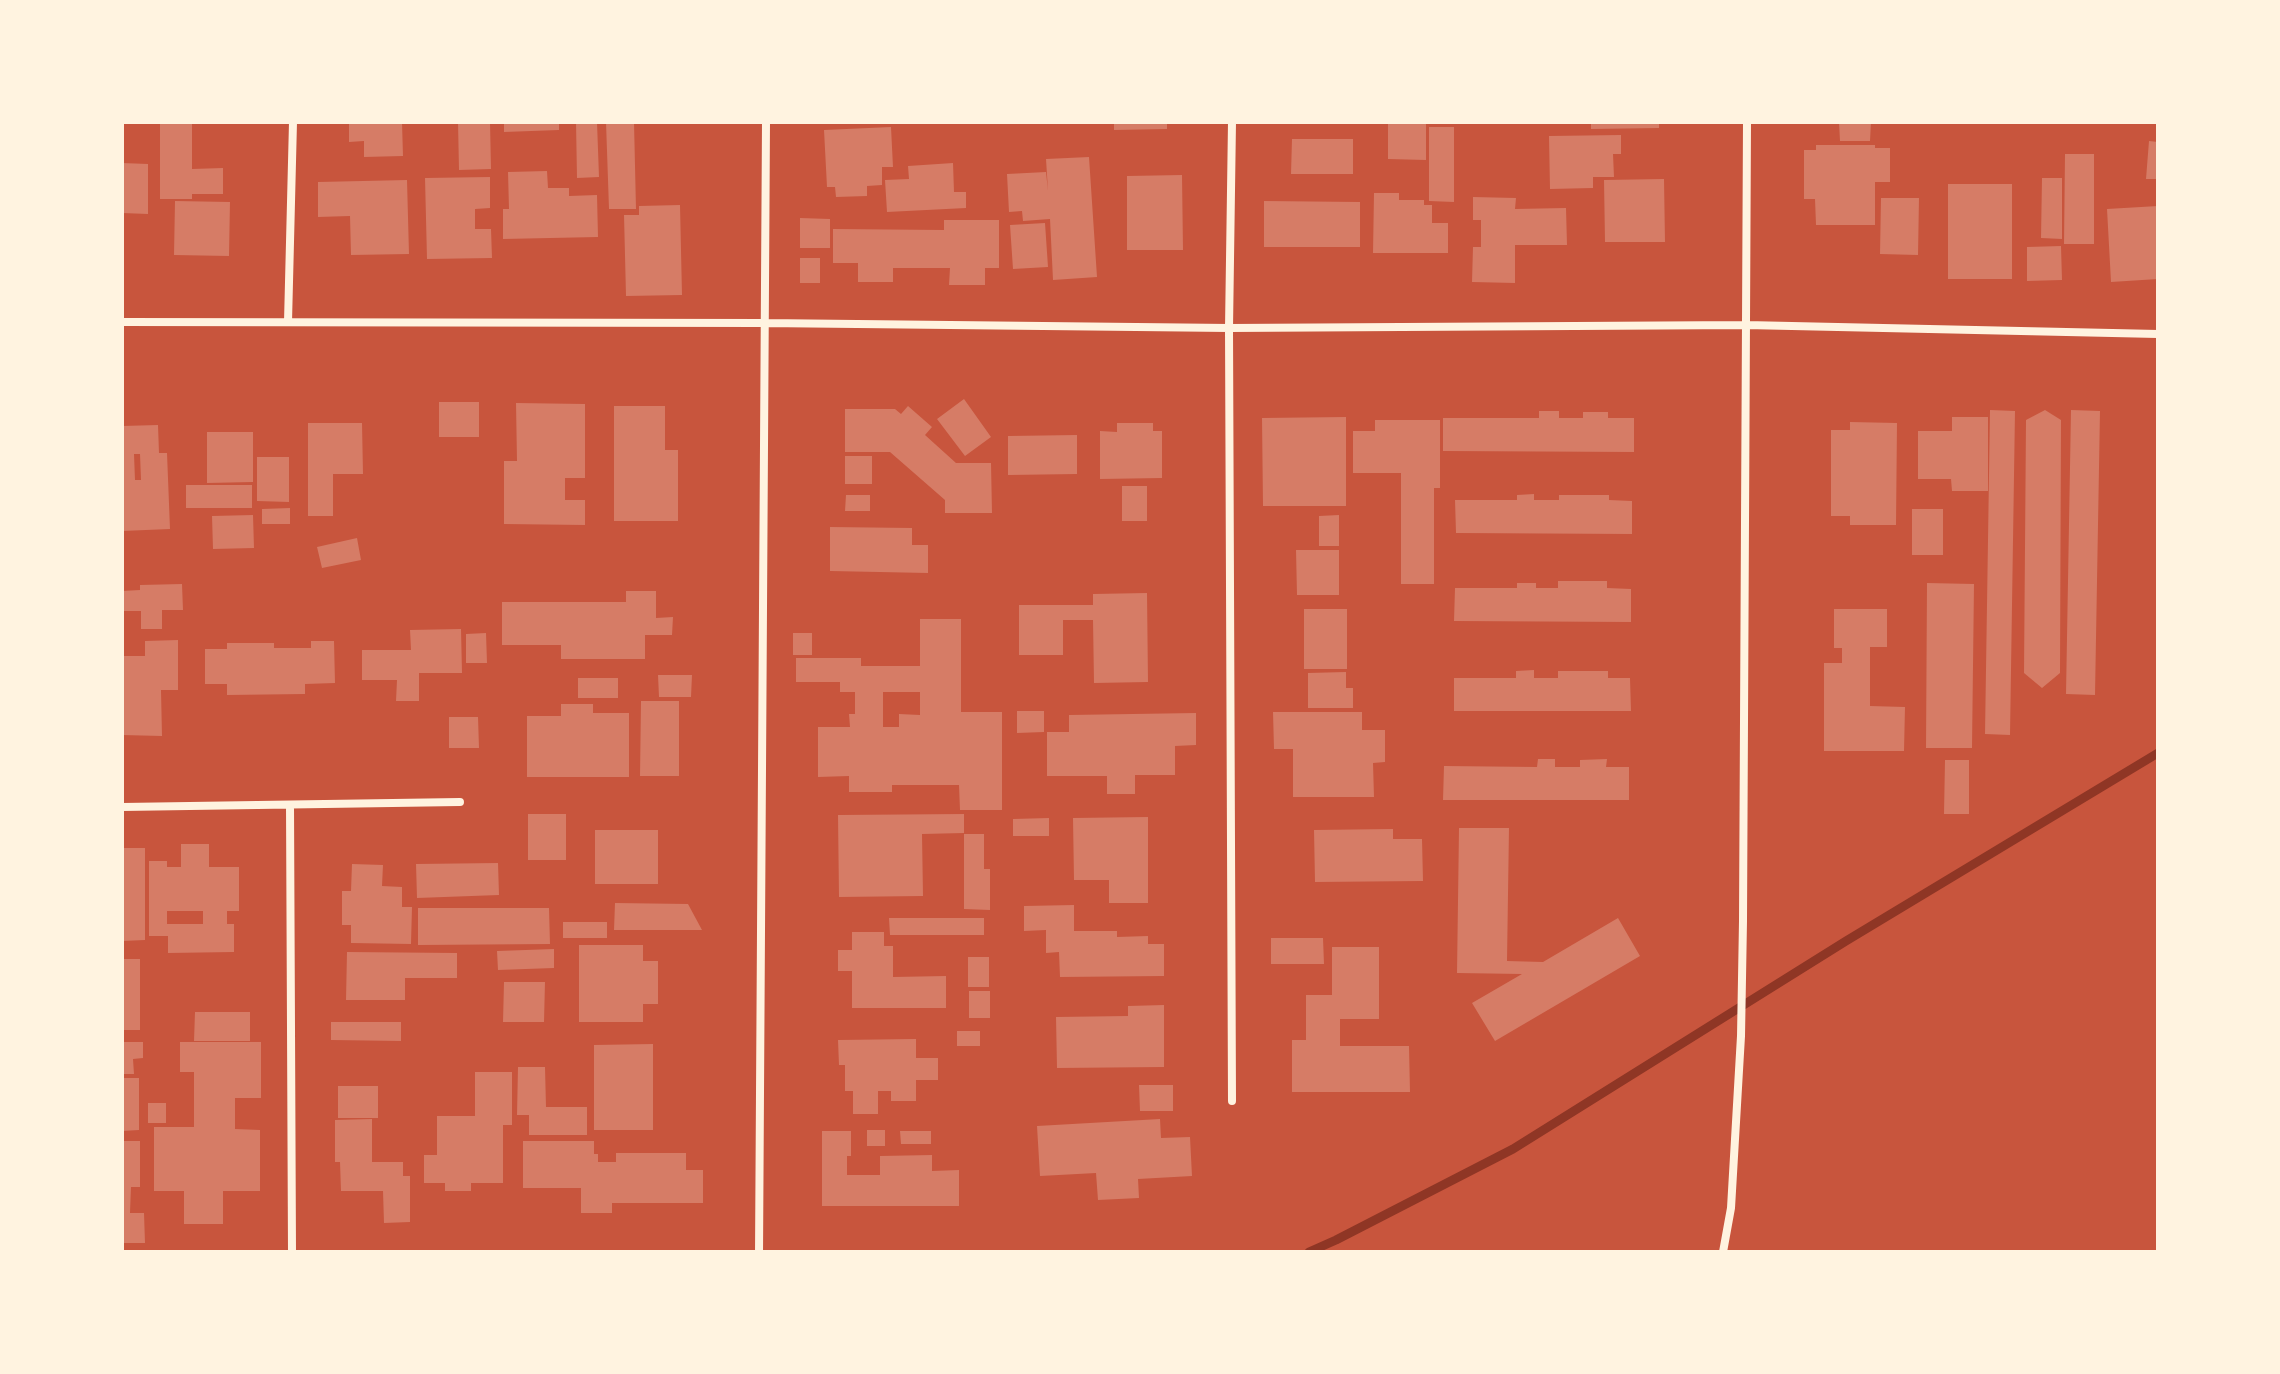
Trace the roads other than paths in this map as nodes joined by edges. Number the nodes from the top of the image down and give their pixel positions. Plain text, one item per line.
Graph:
1 (293, 122) edge
2 (766, 122) edge
3 (1232, 122) edge
4 (1747, 122) edge
5 (122, 322) edge
6 (288, 322) junction
7 (764, 323) junction
8 (1746, 325) junction
9 (1229, 328) junction
10 (2158, 334) edge
11 (460, 802) dead end
12 (290, 805) junction
13 (122, 807) edge
14 (1232, 1101) dead end
15 (292, 1252) edge
16 (759, 1252) edge
17 (1723, 1252) edge

1 - 6 street
2 - 7 street
3 - 9 street
4 - 8 street
5 - 6 street
6 - 7 street
7 - 9 street
7 - 16 street
8 - 9 street
8 - 10 street
8 - 17 street
9 - 14 street
11 - 12 street
12 - 13 street
12 - 15 street

